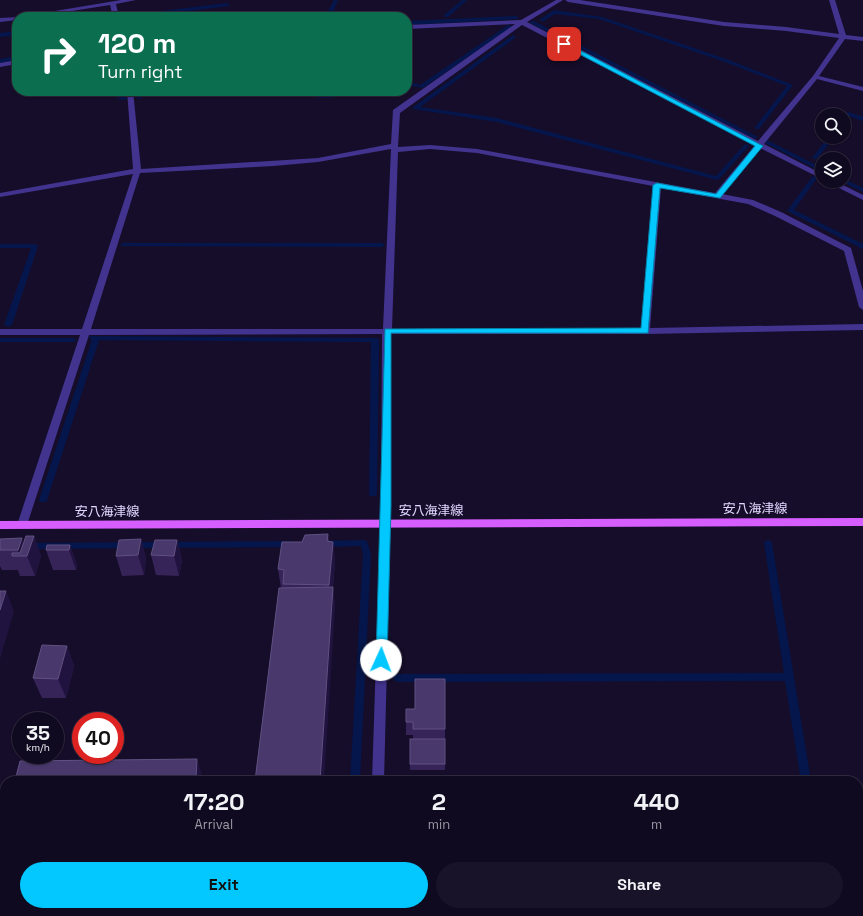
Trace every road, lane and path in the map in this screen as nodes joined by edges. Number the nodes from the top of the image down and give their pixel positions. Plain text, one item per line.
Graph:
1 (133, 0) edge
2 (560, 0) edge
3 (568, 0) edge
4 (832, 0) edge
5 (113, 3) junction
6 (621, 3) edge
7 (54, 12) edge
8 (115, 12) edge
9 (12, 19) edge
10 (0, 20) edge
11 (522, 22) junction
12 (412, 27) edge
13 (843, 36) junction
14 (863, 39) edge
15 (12, 63) edge
16 (0, 65) edge
17 (815, 77) junction
18 (863, 89) edge
19 (130, 96) edge
20 (759, 146) junction
21 (394, 148) junction
22 (137, 171) junction
23 (815, 174) edge
24 (657, 185) junction
25 (843, 188) edge
26 (0, 195) edge
27 (717, 196) junction
28 (863, 198) edge
29 (863, 307) edge
30 (863, 327) edge
31 (387, 330) junction
32 (85, 331) junction
33 (645, 331) junction
34 (0, 332) edge
35 (863, 522) edge
36 (385, 524) junction
37 (0, 525) edge
38 (22, 525) junction
39 (378, 776) edge

1 - 5 street
2 - 11 street
3 - 6 street
4 - 13 street
5 - 7 street
5 - 8 street
6 - 13 street
9 - 10 street
11 - 12 street
11 - 20 street
11 - 21 street
13 - 14 street
13 - 17 street
15 - 16 street
17 - 18 street
17 - 20 street
19 - 22 street
20 - 23 street
20 - 27 street
21 - 22 street
21 - 24 street
21 - 31 street
22 - 26 street
22 - 32 street
24 - 27 street
24 - 33 street
25 - 28 street
27 - 29 street
30 - 33 street
31 - 32 street
31 - 33 street
31 - 36 street
32 - 34 street
32 - 38 street
35 - 36 main road, 安八海津線
36 - 38 main road, 安八海津線
36 - 39 street
37 - 38 main road, 安八海津線

